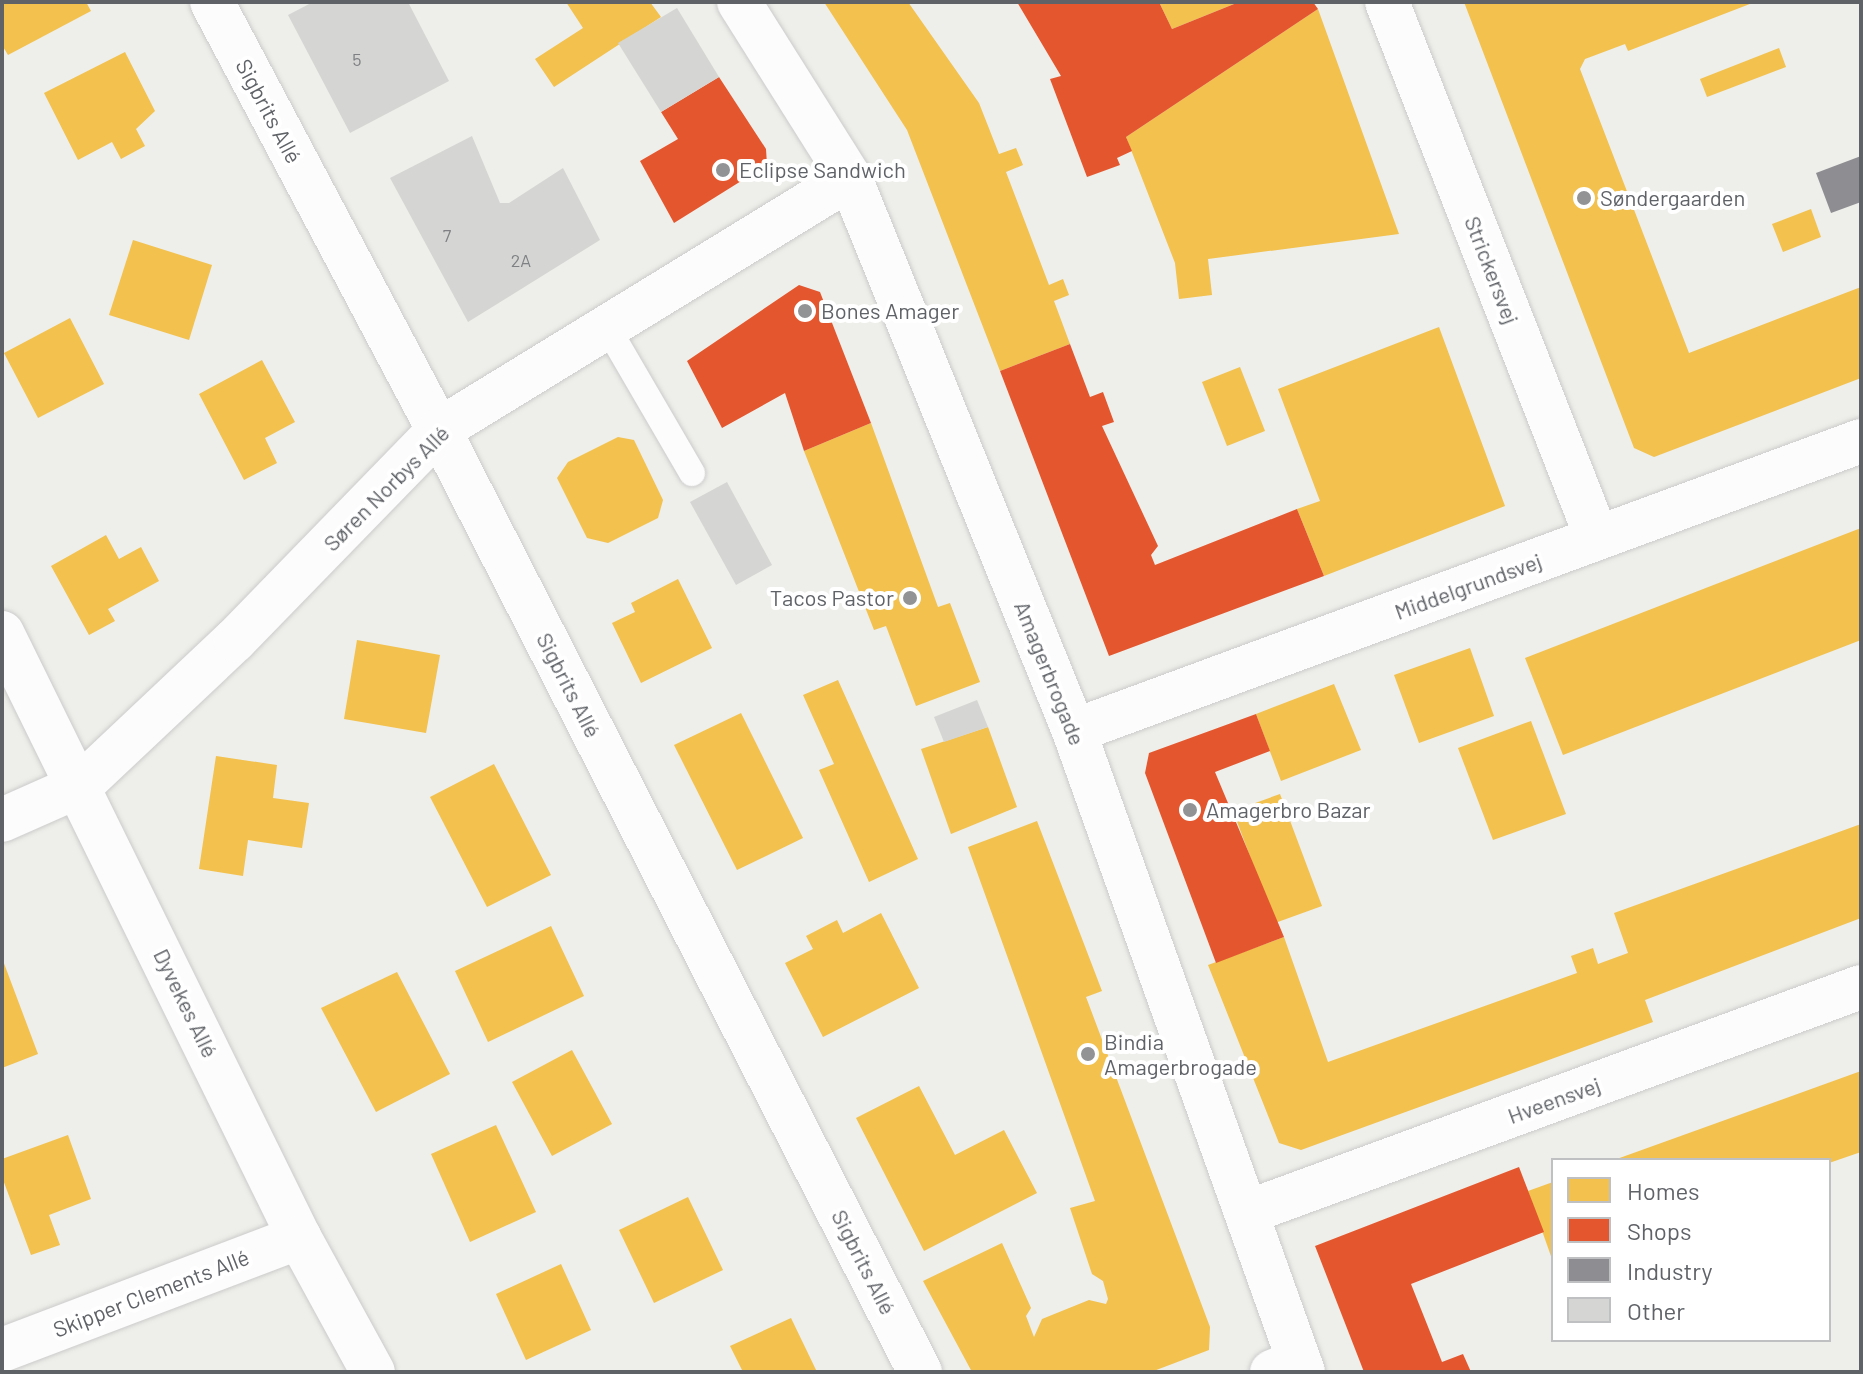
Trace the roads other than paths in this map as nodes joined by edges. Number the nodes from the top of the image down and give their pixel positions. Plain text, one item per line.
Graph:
1 (212, 2) edge
2 (739, 2) edge
3 (1387, 2) edge
4 (850, 178) junction
5 (607, 327) junction
6 (439, 430) junction
7 (1861, 441) edge
8 (692, 473) dead end
9 (1597, 538) junction
10 (2, 633) edge
11 (1074, 731) junction
12 (81, 785) junction
13 (2, 820) edge
14 (1861, 987) edge
15 (1248, 1212) junction
16 (299, 1237) junction
17 (2, 1350) edge
18 (1291, 1368) edge
19 (373, 1372) edge
20 (920, 1372) edge

1 - 6 street, Sigbrits Allé
2 - 4 street, Amagerbrogade
3 - 9 street, Strickersvej
4 - 5 street, Søren Norbys Allé
4 - 11 street, Amagerbrogade
5 - 6 street, Søren Norbys Allé
5 - 8 lane
6 - 12 street, Søren Norbys Allé
6 - 20 street, Sigbrits Allé
7 - 9 street, Middelgrundsvej
9 - 11 street, Middelgrundsvej
10 - 12 street, Dyvekes Allé
11 - 15 street, Amagerbrogade
12 - 13 street, Søren Norbys Allé
12 - 16 street, Dyvekes Allé
14 - 15 street, Hveensvej
15 - 18 street, Amagerbrogade
16 - 17 street, Skipper Clements Allé
16 - 19 street, Dyvekes Allé

